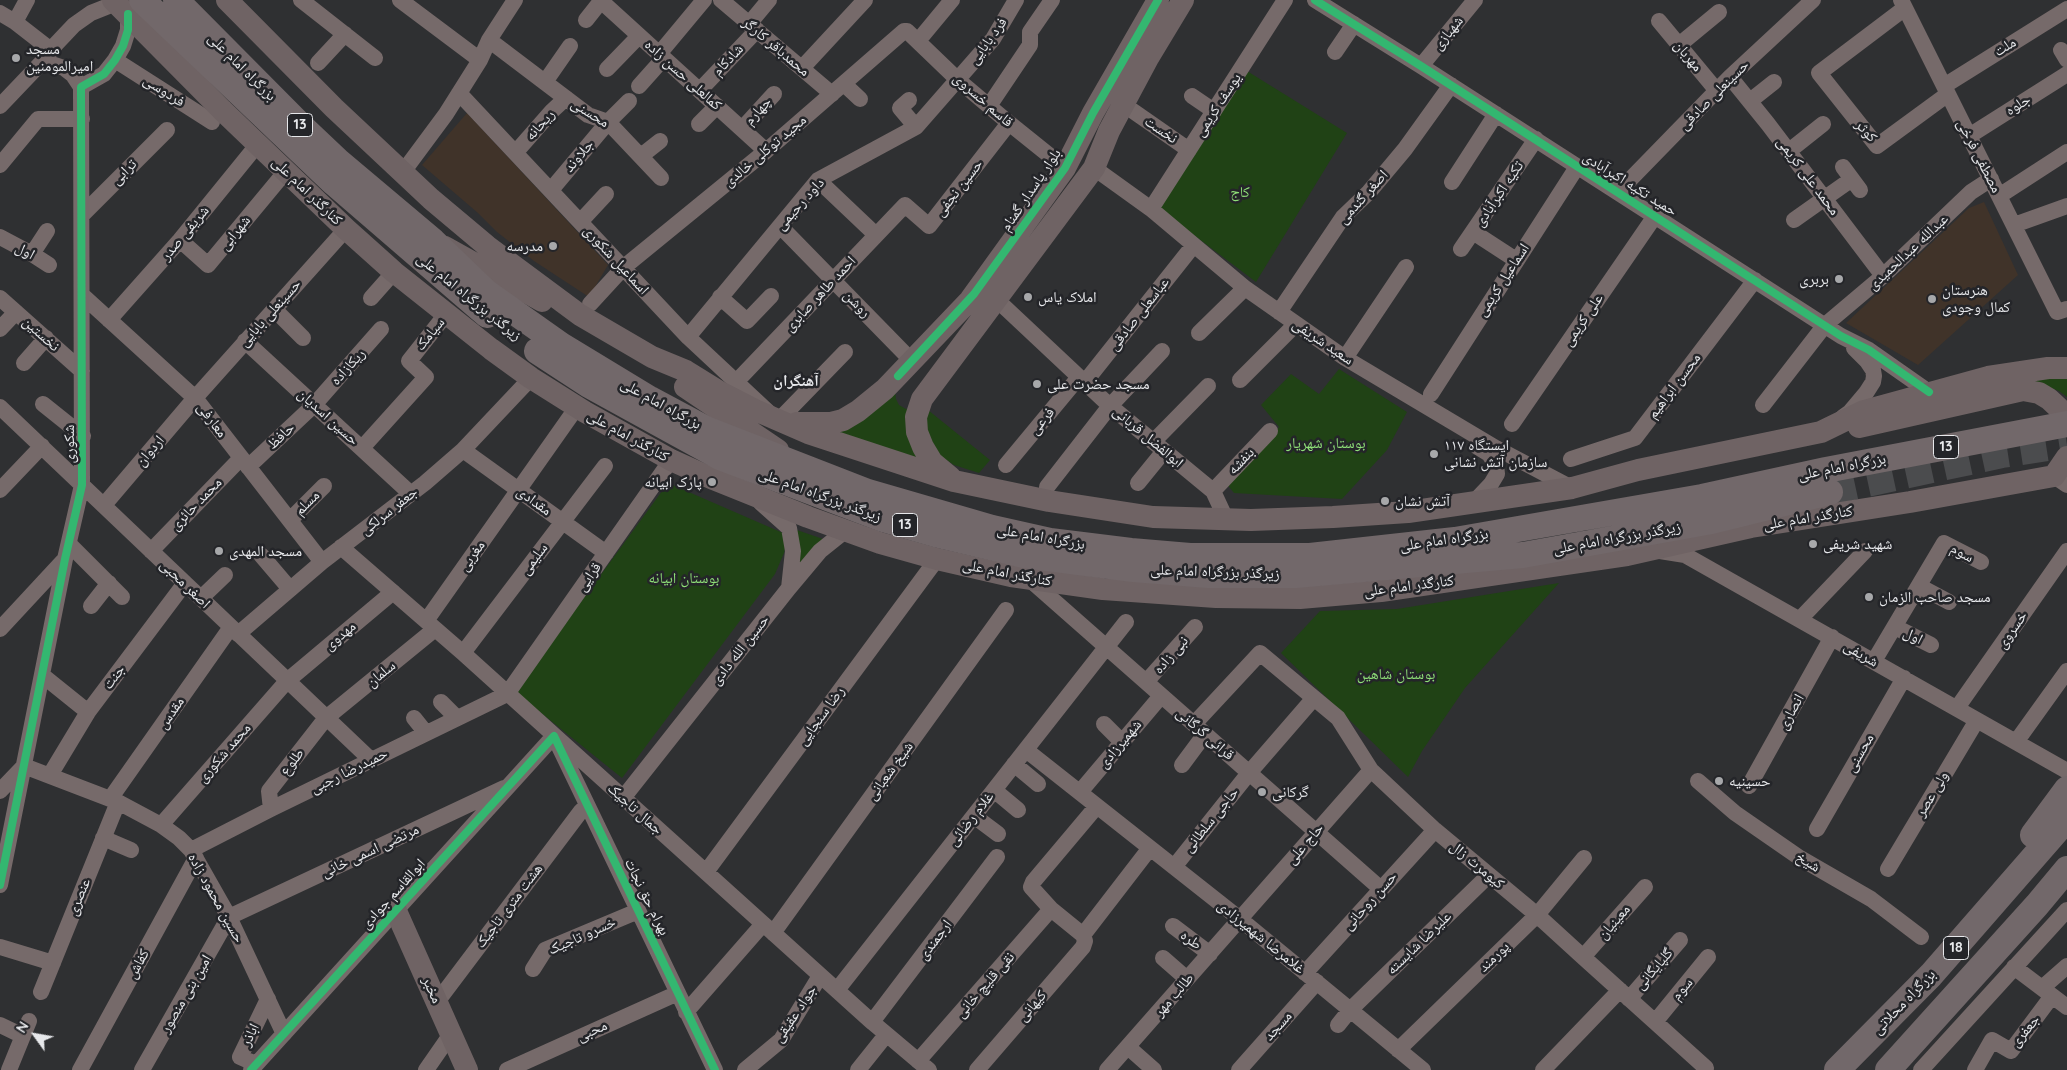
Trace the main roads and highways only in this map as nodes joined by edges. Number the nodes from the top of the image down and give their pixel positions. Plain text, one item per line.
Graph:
1 (176, 0) edge
2 (227, 0) edge
3 (1158, 0) edge
4 (1183, 0) edge
5 (122, 4) edge
6 (433, 241) junction
7 (585, 310) junction
8 (652, 357) junction
9 (905, 368) junction
10 (2067, 368) edge
11 (922, 399) junction
12 (2067, 416) edge
13 (778, 421) junction
14 (2067, 424) edge
15 (1821, 432) junction
16 (2067, 457) edge
17 (800, 464) junction
18 (954, 481) junction
19 (1828, 481) junction
20 (2060, 481) edge
21 (2065, 771) edge
22 (2067, 819) edge
23 (2067, 869) edge
24 (2067, 885) edge
25 (2037, 905) junction
26 (396, 911) road end
27 (1981, 920) junction
28 (467, 1070) edge
29 (1838, 1070) edge
30 (1888, 1070) edge

1 - 6 highway, بزرگراه امام علی / 13
2 - 7 main road
3 - 9 main road, بلوار پاسدار گمنام
4 - 11 main road
5 - 19 highway, زیرگذر بزرگراه امام علی / 13
5 - 20 main road, کنارگذر امام علی
6 - 7 main road
6 - 17 highway, بزرگراه امام علی / 13
7 - 8 main road
8 - 13 main road
8 - 17 main road
9 - 11 main road
9 - 13 main road, بلوار پاسدار گمنام
10 - 15 main road
11 - 18 main road
12 - 15 main road
13 - 18 main road
14 - 19 highway, بزرگراه امام علی / 13
15 - 18 main road
16 - 20 main road, کنارگذر امام علی
17 - 19 highway, بزرگراه امام علی / 13
21 - 27 highway
22 - 27 highway, بزرگراه محلاتی / 18
23 - 25 highway, 18
24 - 25 highway
25 - 30 highway, 18
26 - 28 main road, مخبر
27 - 29 highway, بزرگراه محلاتی / 18

